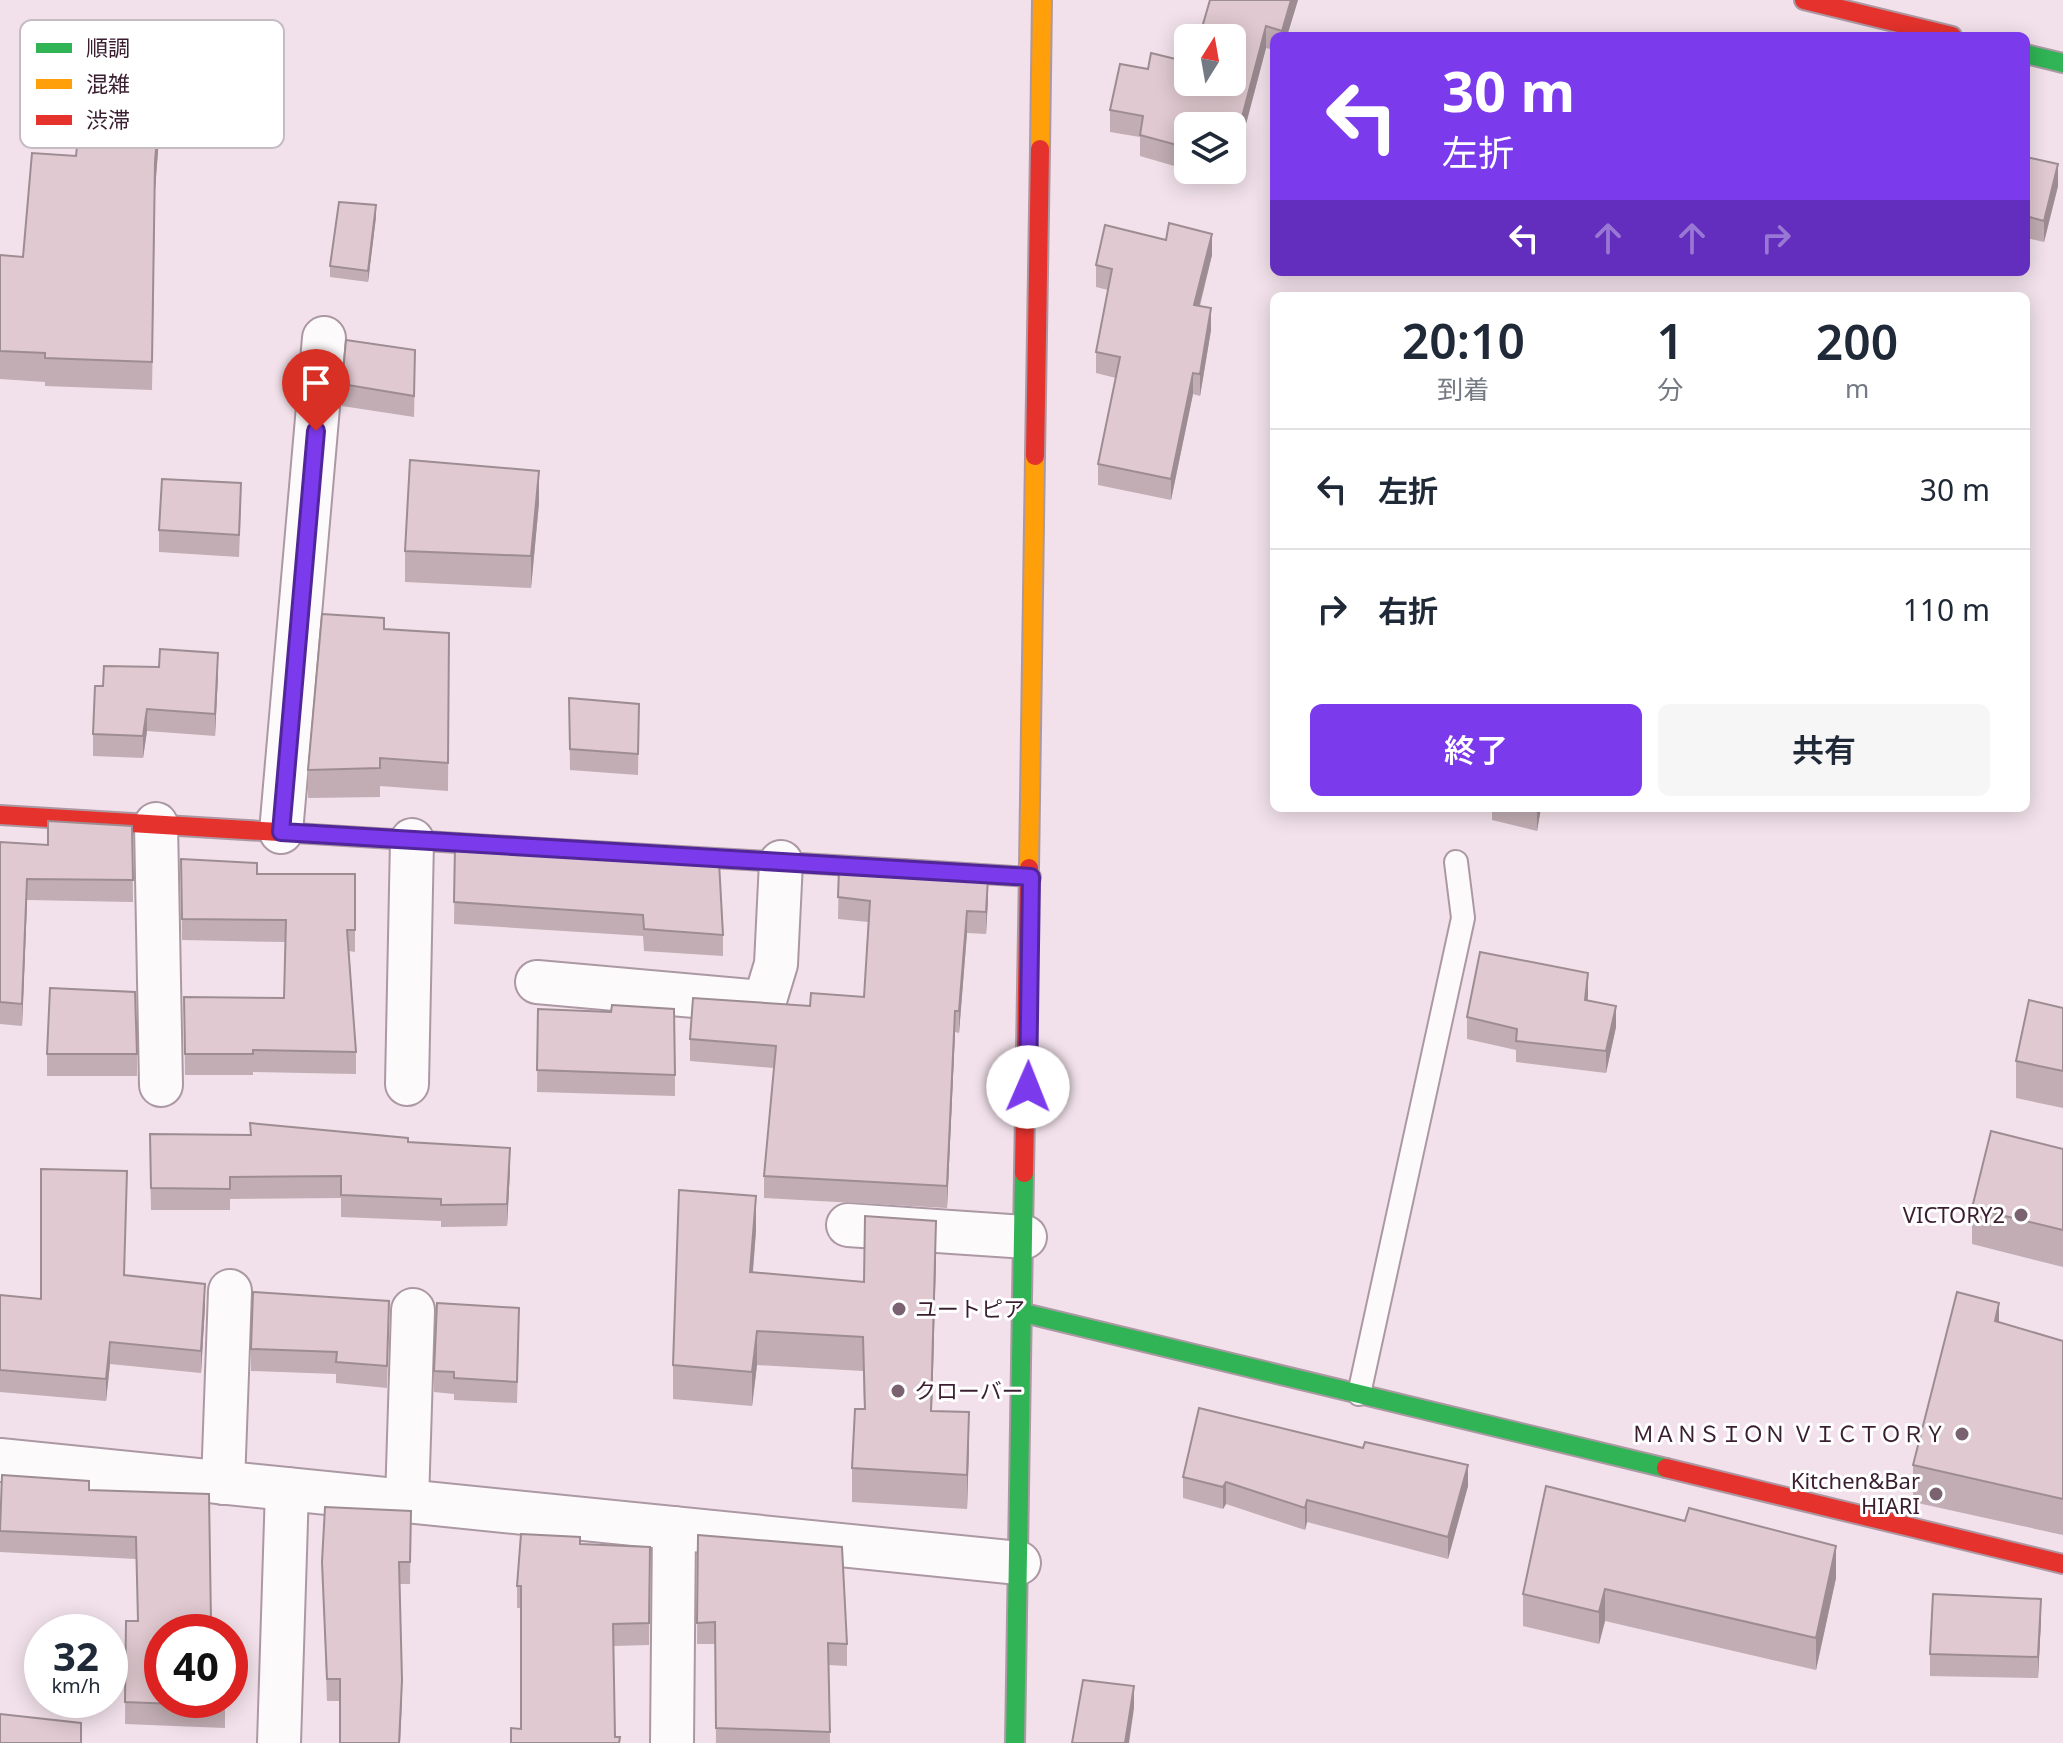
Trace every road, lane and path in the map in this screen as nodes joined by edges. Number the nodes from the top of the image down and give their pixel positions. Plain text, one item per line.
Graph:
1 (1042, 0) edge
2 (1804, 0) edge
3 (1936, 32) edge
4 (2030, 55) edge
5 (2063, 63) edge
6 (324, 338) dead end
7 (0, 815) edge
8 (156, 824) junction
9 (281, 832) junction
10 (412, 840) junction
11 (781, 862) junction
12 (1456, 862) dead end
13 (1031, 877) junction
14 (537, 982) dead end
15 (407, 1084) dead end
16 (161, 1085) dead end
17 (848, 1225) dead end
18 (1025, 1237) junction
19 (230, 1291) dead end
20 (413, 1310) dead end
21 (1024, 1313) junction
22 (1359, 1394) junction
23 (0, 1460) edge
24 (223, 1483) junction
25 (287, 1489) junction
26 (407, 1501) junction
27 (674, 1528) junction
28 (1019, 1563) junction
29 (2063, 1564) edge
30 (279, 1743) edge
31 (672, 1743) edge
32 (1015, 1743) edge

1 - 13 street
2 - 3 street
4 - 5 street
6 - 9 street
7 - 8 street
8 - 9 street
8 - 16 street
9 - 10 street
10 - 11 street
10 - 15 street
11 - 13 street
11 - 14 street
12 - 22 lane
13 - 18 street
17 - 18 street
18 - 21 street
19 - 24 street
20 - 26 street
21 - 22 street
21 - 28 street
22 - 29 street
23 - 24 street
24 - 25 street
25 - 26 street
25 - 30 street
26 - 27 street
27 - 28 street
27 - 31 street
28 - 32 street

